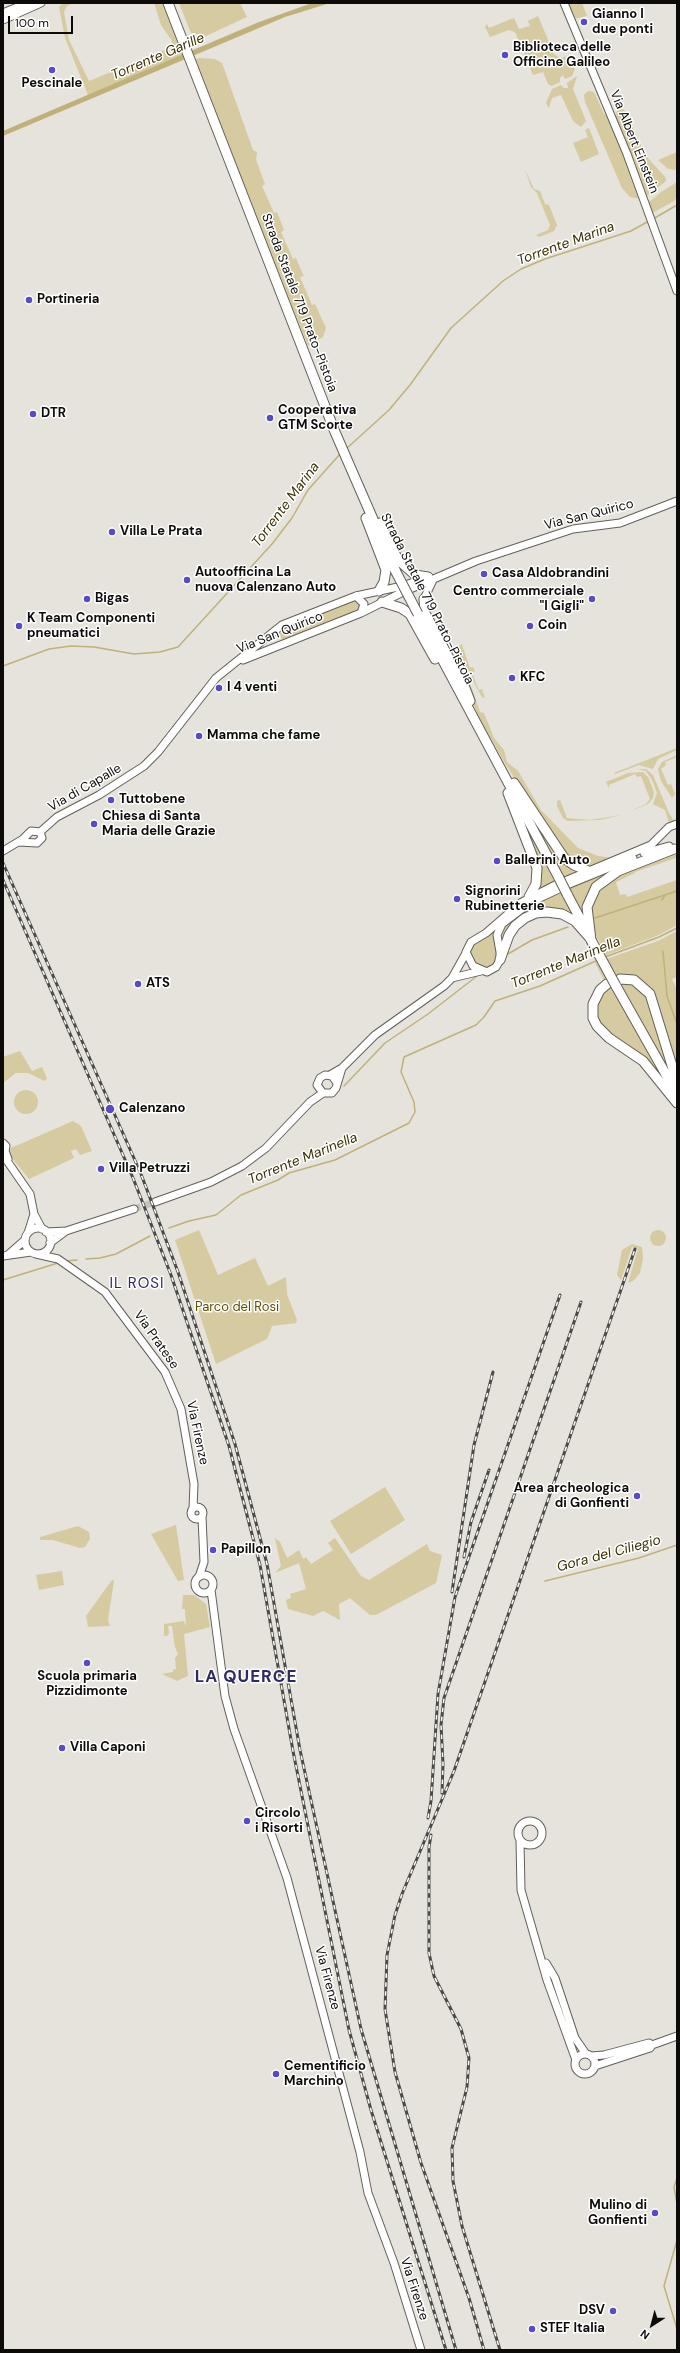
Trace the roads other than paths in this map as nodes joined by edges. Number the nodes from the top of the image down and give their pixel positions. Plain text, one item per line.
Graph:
1 (27, 3) edge
2 (41, 3) edge
3 (168, 3) edge
4 (564, 3) edge
5 (3, 13) edge
6 (3, 20) edge
7 (677, 292) edge
8 (353, 476) junction
9 (677, 501) edge
10 (430, 579) junction
11 (409, 587) dead end
12 (379, 591) junction
13 (356, 596) junction
14 (424, 599) joint
15 (382, 602) junction
16 (361, 613) junction
17 (276, 630) junction
18 (285, 642) junction
19 (232, 665) junction
20 (481, 732) junction
21 (494, 756) junction
22 (144, 766) joint
23 (677, 824) edge
24 (40, 832) junction
25 (665, 833) junction
26 (29, 834) junction
27 (32, 842) junction
28 (15, 843) junction
29 (673, 848) edge
30 (3, 851) edge
31 (588, 871) junction
32 (562, 885) junction
33 (529, 898) junction
34 (591, 940) junction
35 (466, 952) junction
36 (500, 960) junction
37 (482, 971) junction
38 (452, 978) junction
39 (618, 983) junction
40 (607, 984) dead end
41 (342, 1068) junction
42 (330, 1075) junction
43 (677, 1082) edge
44 (337, 1083) junction
45 (318, 1087) junction
46 (323, 1093) junction
47 (677, 1094) edge
48 (310, 1102) junction
49 (677, 1103) edge
50 (3, 1143) edge
51 (4, 1153) edge
52 (155, 1202) tunnel mouth
53 (134, 1209) tunnel mouth
54 (34, 1214) junction
55 (44, 1231) junction
56 (66, 1231) junction
57 (27, 1236) junction
58 (50, 1244) junction
59 (34, 1253) junction
60 (5, 1256) edge
61 (60, 1261) junction
62 (174, 1388) joint
63 (197, 1508) junction
64 (202, 1517) junction
65 (194, 1518) junction
66 (202, 1535) junction
67 (204, 1562) junction
68 (199, 1577) junction
69 (212, 1580) junction
70 (211, 1590) junction
71 (202, 1593) junction
72 (213, 1612) junction
73 (520, 1840) junction
74 (532, 1845) junction
75 (520, 1863) junction
76 (541, 1956) junction
77 (677, 2036) edge
78 (652, 2045) junction
79 (589, 2055) junction
80 (576, 2060) junction
81 (595, 2066) junction
82 (421, 2350) edge

1 - 5 main road
2 - 6 main road
3 - 8 highway, Strada Statale 719 Prato-Pistoia
4 - 7 main road, Via Albert Einstein
8 - 10 highway
8 - 12 highway
8 - 20 highway, Strada Statale 719 Prato-Pistoia, bridge
9 - 10 main road, Via San Quirico
10 - 11 main road, Via San Quirico
10 - 14 main road
12 - 13 main road, Via San Quirico
12 - 15 main road, Via San Quirico
13 - 16 main road
13 - 17 main road, Via San Quirico
14 - 20 highway
15 - 16 main road, Via San Quirico
15 - 20 highway
16 - 18 main road, Via San Quirico
17 - 18 main road
17 - 19 main road, Via San Quirico
18 - 19 main road, Via San Quirico
19 - 22 main road, Via San Quirico
20 - 21 highway, Strada Statale 719 Prato-Pistoia
21 - 31 highway
21 - 32 highway, Strada Statale 719 Prato-Pistoia
21 - 33 highway
22 - 24 main road, Via di Capalle
23 - 25 main road
24 - 26 main road
24 - 27 main road, Via di Capalle
25 - 29 main road
25 - 31 main road
26 - 27 main road
26 - 28 main road
27 - 28 main road
28 - 30 main road
29 - 32 main road
29 - 34 highway
31 - 32 main road
32 - 33 main road
32 - 34 highway, Strada Statale 719 Prato-Pistoia
32 - 36 main road
33 - 35 main road
34 - 36 highway
34 - 39 highway, Strada Statale 719 Prato-Pistoia, bridge
35 - 37 main road
35 - 38 main road
36 - 37 main road
37 - 38 main road
38 - 41 main road
39 - 43 highway
39 - 47 highway, Strada Statale 719 Prato-Pistoia
40 - 49 highway
41 - 42 main road
41 - 44 main road
42 - 44 main road
42 - 45 main road
44 - 46 main road
45 - 46 main road
45 - 48 main road
46 - 48 main road
48 - 52 main road
50 - 51 main road
51 - 54 main road
53 - 56 main road
54 - 55 main road
54 - 57 main road
55 - 56 main road
55 - 57 main road
55 - 58 main road
56 - 58 main road
57 - 59 main road
57 - 60 main road
58 - 59 main road
58 - 61 main road
59 - 60 main road
59 - 61 main road
61 - 62 main road, Via Pratese
62 - 63 main road, Via Firenze
63 - 64 main road, Via Firenze
63 - 65 main road, Via Firenze
64 - 65 main road
64 - 66 main road, Via Firenze
65 - 66 main road, Via Firenze
66 - 67 main road, Via Firenze
67 - 68 main road, Via Firenze
67 - 69 main road, Via Firenze
68 - 69 main road
68 - 71 main road, Via Firenze
69 - 70 main road, Via Firenze
70 - 71 main road
70 - 72 main road, Via Firenze
71 - 72 main road, Via Firenze
72 - 82 main road, Via Firenze
73 - 74 main road
73 - 74 main road
73 - 75 main road
74 - 75 main road
75 - 76 main road
76 - 79 main road
76 - 80 main road
77 - 78 main road
78 - 79 main road
78 - 81 main road
79 - 80 main road
79 - 81 main road
80 - 81 main road

